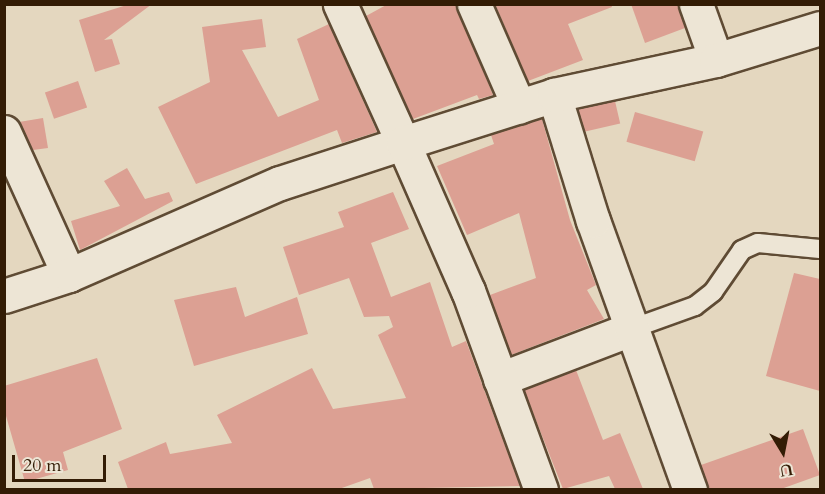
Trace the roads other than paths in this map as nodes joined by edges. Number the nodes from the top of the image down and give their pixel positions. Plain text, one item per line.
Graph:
1 (340, 4) edge
2 (474, 4) edge
3 (696, 4) edge
4 (811, 4) edge
5 (820, 28) edge
6 (716, 60) junction
7 (555, 96) junction
8 (519, 106) junction
9 (4, 132) edge
10 (403, 143) junction
11 (820, 249) edge
12 (69, 275) junction
13 (4, 296) edge
14 (631, 329) junction
15 (500, 379) junction
16 (541, 489) edge
17 (690, 489) edge

1 - 10 street
2 - 8 street
3 - 6 street
4 - 5 street
5 - 6 street
6 - 7 street
7 - 8 street
7 - 14 street
8 - 10 street
9 - 12 street
10 - 12 street
10 - 15 street
11 - 14 lane
12 - 13 street
14 - 15 street
14 - 17 street
15 - 16 street

